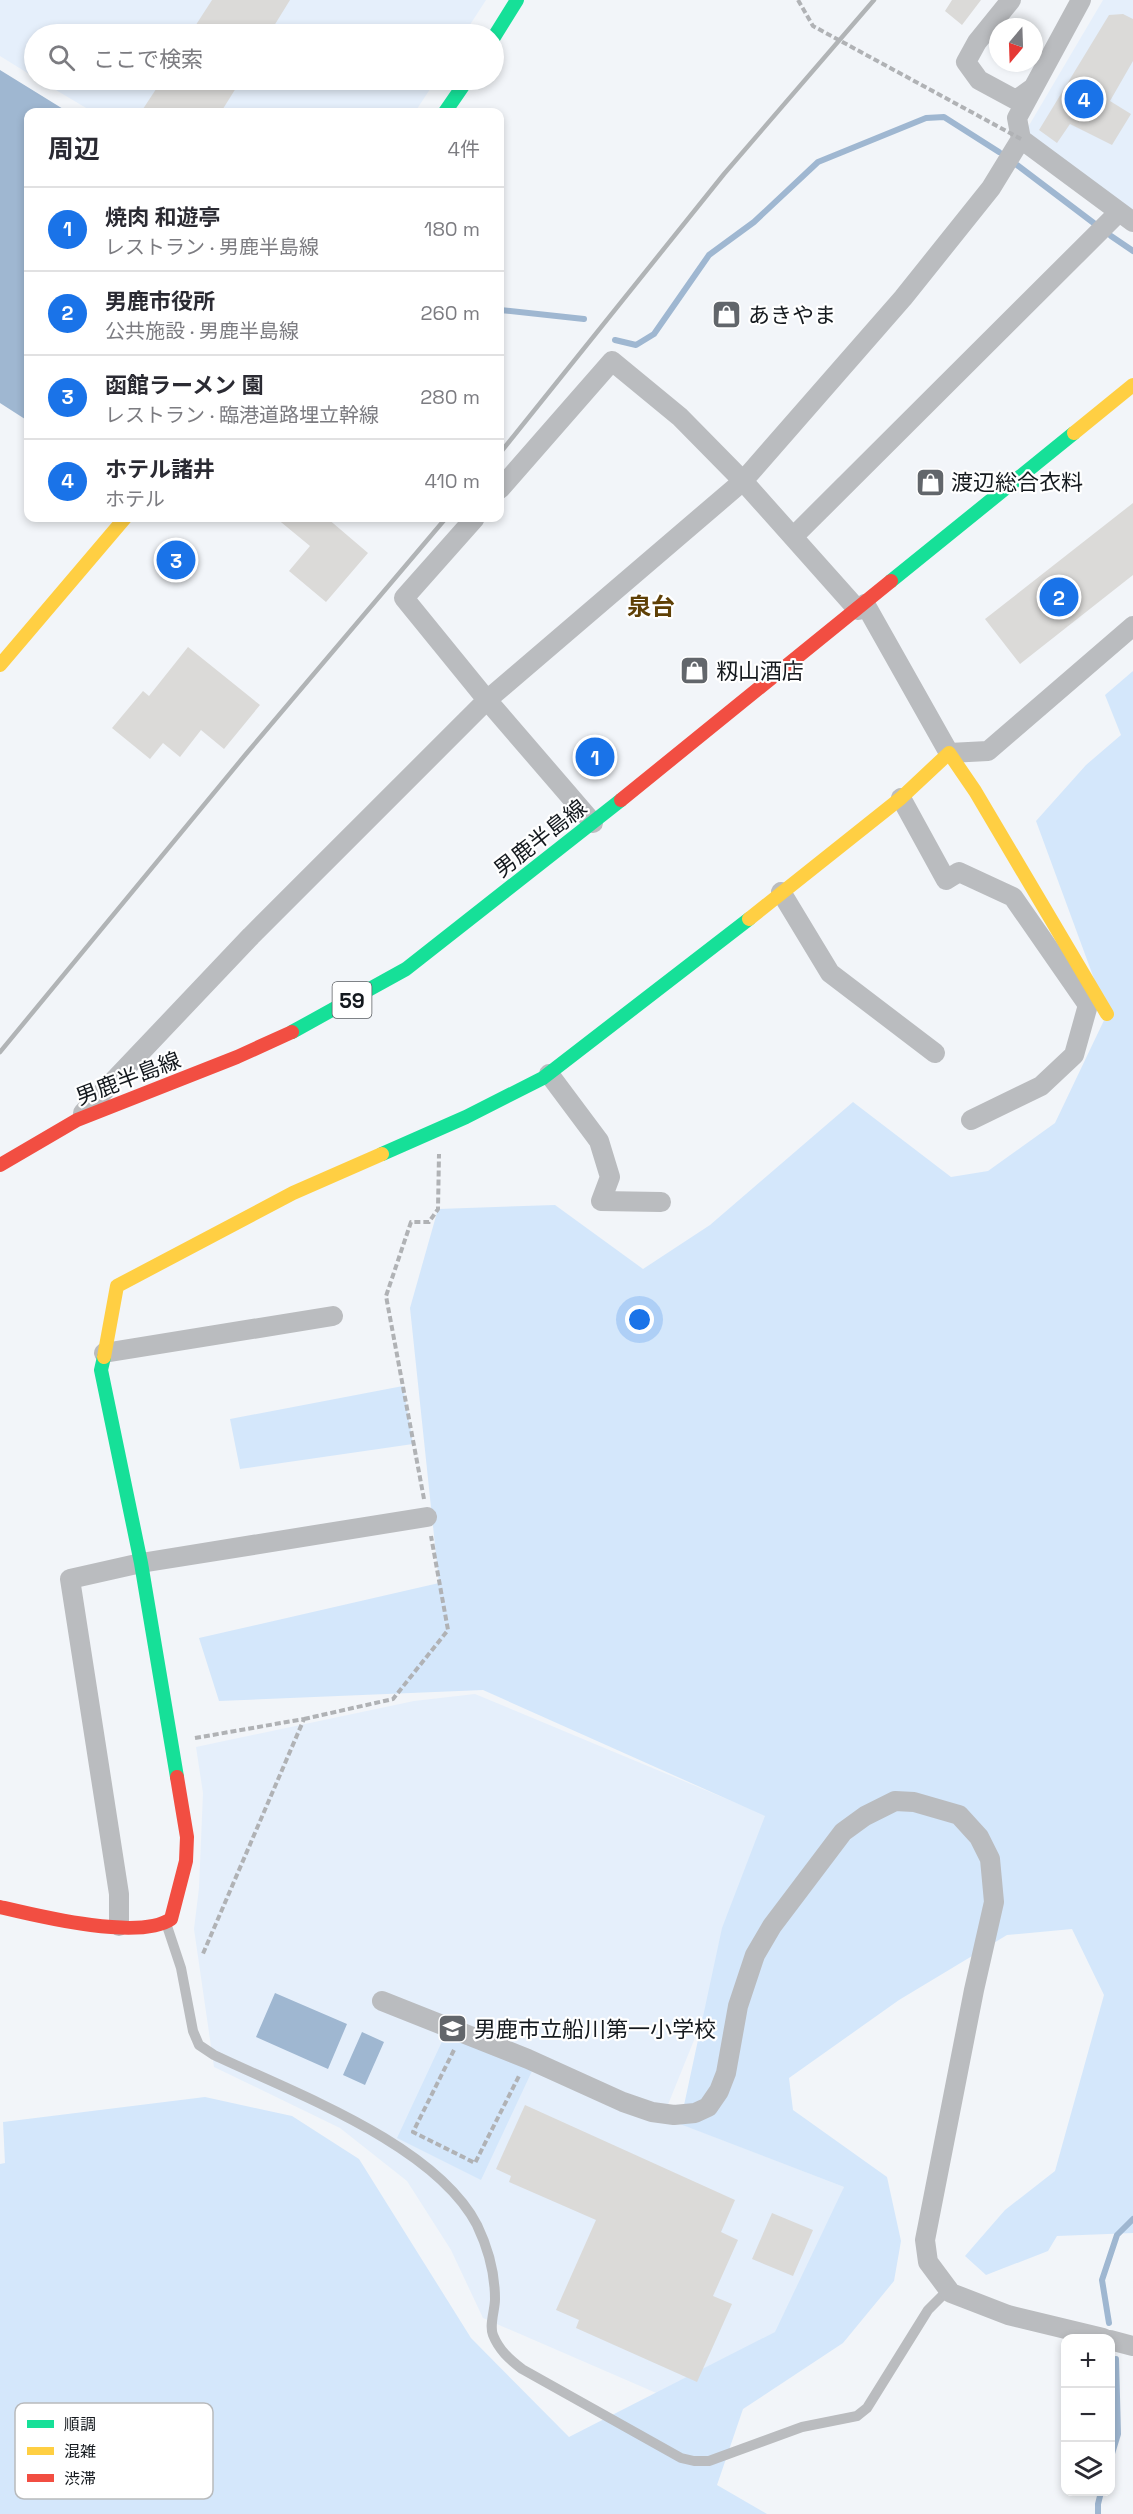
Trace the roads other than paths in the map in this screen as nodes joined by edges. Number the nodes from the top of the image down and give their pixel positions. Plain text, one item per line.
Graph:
1 (517, 0) edge
2 (1011, 0) edge
3 (1081, 0) edge
4 (502, 24) edge
5 (1034, 87) junction
6 (460, 90) edge
7 (448, 108) edge
8 (1021, 139) junction
9 (1126, 217) edge
10 (1133, 385) edge
11 (743, 481) junction
12 (504, 484) edge
13 (122, 522) edge
14 (471, 522) edge
15 (793, 537) junction
16 (862, 607) junction
17 (1133, 626) edge
18 (0, 665) edge
19 (487, 700) junction
20 (949, 753) junction
21 (901, 798) junction
22 (593, 823) junction
23 (781, 892) junction
24 (1107, 1014) dead end
25 (935, 1053) dead end
26 (549, 1074) junction
27 (77, 1120) junction
28 (971, 1120) dead end
29 (0, 1165) edge
30 (661, 1202) dead end
31 (333, 1316) dead end
32 (104, 1353) junction
33 (427, 1517) road end
34 (141, 1563) junction
35 (0, 1907) edge
36 (165, 1922) junction
37 (119, 1926) junction
38 (382, 2001) dead end
39 (948, 2290) junction
40 (1086, 2334) edge
41 (1115, 2341) edge
42 (1133, 2346) edge

1 - 4 street
2 - 5 street
3 - 5 street
5 - 8 street
6 - 7 street
8 - 9 street
8 - 11 street
9 - 15 street
10 - 16 street, 男鹿半島線 / 59
11 - 12 street
11 - 15 street
11 - 19 street
13 - 18 street
14 - 19 street
15 - 16 street
16 - 20 street
16 - 22 street, 男鹿半島線 / 59
17 - 20 street
19 - 22 street
19 - 27 street
20 - 21 street
20 - 24 street
21 - 23 street
21 - 28 street
22 - 27 street, 男鹿半島線 / 59
23 - 25 street
23 - 26 street
26 - 30 street
26 - 32 street
27 - 29 street, 男鹿半島線 / 59
31 - 32 street
32 - 34 street
33 - 34 street
34 - 36 street
34 - 37 street
35 - 37 street
36 - 37 street
36 - 39 lane
38 - 39 street
39 - 40 street
41 - 42 street

